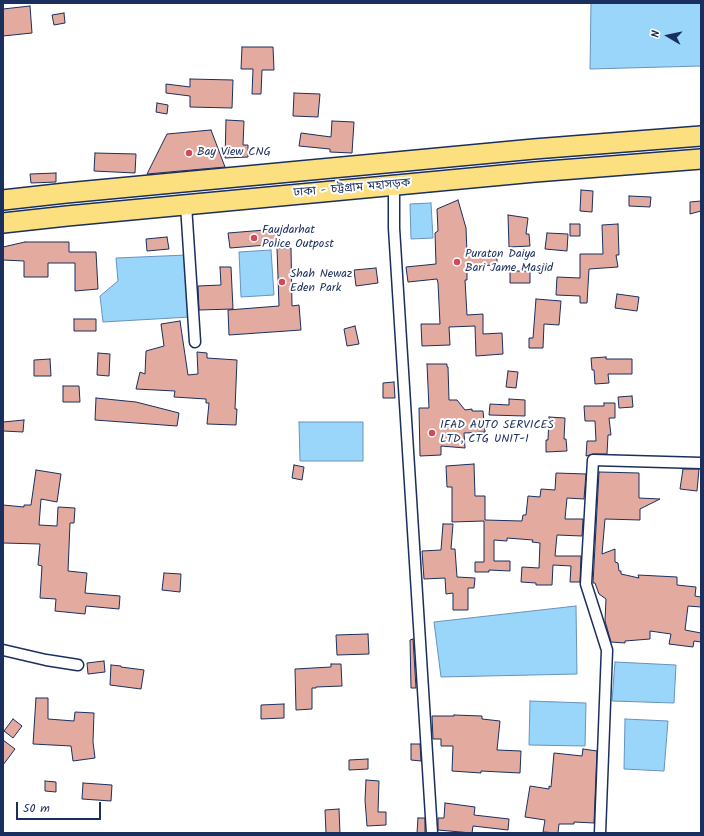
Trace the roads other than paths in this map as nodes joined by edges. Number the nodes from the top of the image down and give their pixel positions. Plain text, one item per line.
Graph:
1 (701, 136) edge
2 (701, 159) edge
3 (394, 186) junction
4 (3, 200) edge
5 (186, 205) junction
6 (3, 223) edge
7 (195, 342) dead end
8 (701, 463) edge
9 (3, 650) edge
10 (78, 665) dead end
11 (432, 833) edge
12 (600, 833) edge

1 - 4 highway, ঢাকা - চট্টগ্রাম মহাসড়ক
2 - 3 highway, ঢাকা - চট্টগ্রাম মহাসড়ক
3 - 5 highway, ঢাকা - চট্টগ্রাম মহাসড়ক
3 - 11 street
5 - 6 highway, ঢাকা - চট্টগ্রাম মহাসড়ক
5 - 7 street
8 - 12 street
9 - 10 street

